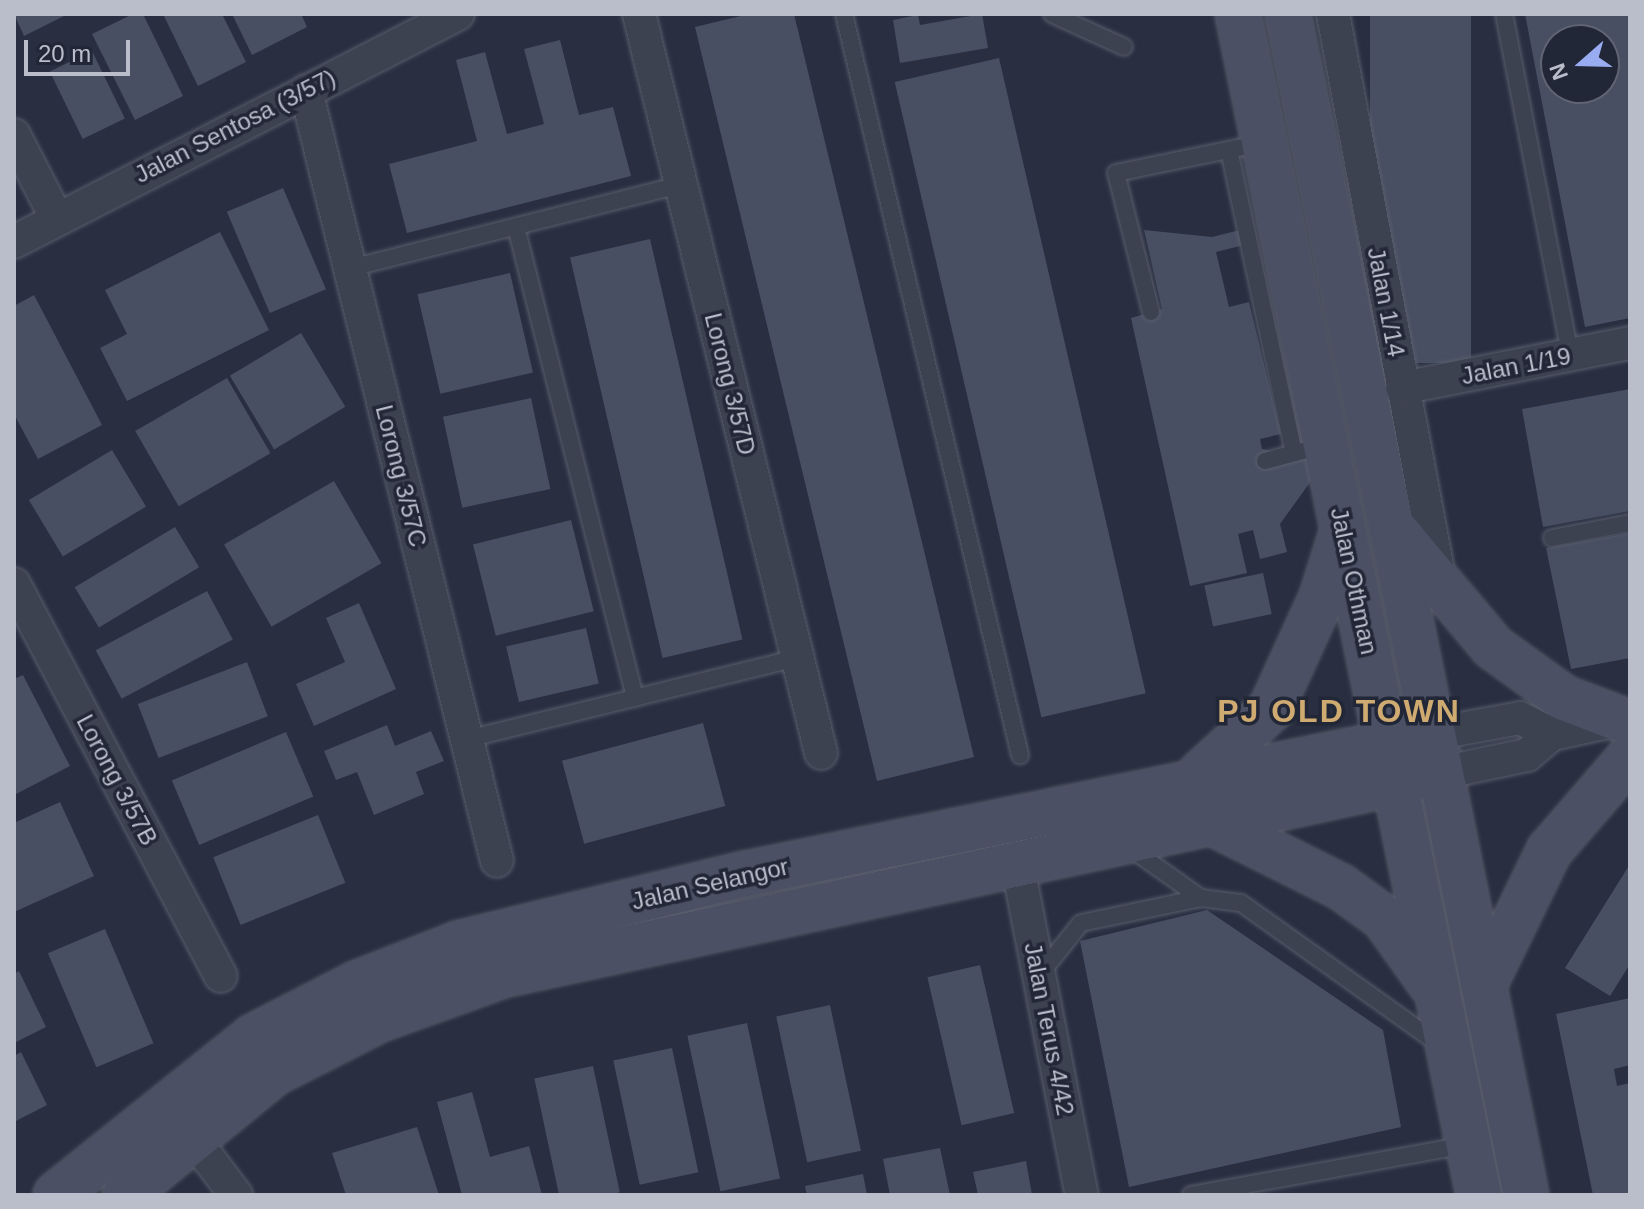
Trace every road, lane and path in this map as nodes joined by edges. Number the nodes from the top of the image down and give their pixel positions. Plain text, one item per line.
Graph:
1 (458, 14) edge
2 (639, 14) edge
3 (844, 14) edge
4 (1052, 14) edge
5 (1238, 14) edge
6 (1288, 14) edge
7 (1333, 14) edge
8 (1504, 14) edge
9 (1124, 47) dead end
10 (306, 91) junction
11 (14, 135) edge
12 (1246, 146) junction
13 (680, 185) junction
14 (56, 217) junction
15 (516, 227) junction
16 (14, 242) edge
17 (347, 269) junction
18 (1151, 312) dead end
19 (1630, 343) edge
20 (1570, 355) junction
21 (1402, 388) junction
22 (1310, 450) junction
23 (1265, 461) dead end
24 (1388, 521) junction
25 (1630, 523) edge
26 (1342, 530) junction
27 (1552, 538) dead end
28 (14, 584) edge
29 (1441, 590) junction
30 (798, 658) junction
31 (635, 698) junction
32 (1626, 731) edge
33 (467, 739) junction
34 (821, 753) dead end
35 (1437, 753) junction
36 (1020, 755) dead end
37 (1393, 762) junction
38 (1197, 777) junction
39 (1211, 822) junction
40 (1120, 840) junction
41 (497, 861) dead end
42 (1017, 862) junction
43 (1201, 898) junction
44 (578, 934) junction
45 (1039, 975) junction
46 (221, 976) dead end
47 (1484, 985) junction
48 (1439, 995) junction
49 (1451, 1053) junction
50 (166, 1102) junction
51 (191, 1138) junction
52 (1469, 1145) junction
53 (56, 1195) edge
54 (125, 1195) edge
55 (236, 1195) edge
56 (1082, 1195) edge
57 (1191, 1195) edge
58 (1479, 1195) edge
59 (1526, 1195) edge

1 - 10 street, Jalan Sentosa (3/57)
2 - 13 street, Lorong 3/57D
3 - 36 lane
4 - 9 lane
5 - 12 main road, Jalan Othman
6 - 24 main road, Jalan Othman
7 - 21 street, Jalan 1/14
8 - 20 lane
10 - 14 street, Jalan Sentosa (3/57)
10 - 17 street, Lorong 3/57C
11 - 14 street
12 - 18 lane
12 - 22 main road, Jalan Othman
13 - 15 lane
13 - 30 street, Lorong 3/57D
14 - 16 street, Jalan Sentosa (3/57)
15 - 17 lane
15 - 31 lane
17 - 33 street, Lorong 3/57C
19 - 20 street, Jalan 1/19
20 - 21 street, Jalan 1/19
21 - 29 street, Jalan 1/14
22 - 23 lane
22 - 26 main road, Jalan Othman
24 - 29 main road
24 - 35 main road, Jalan Othman
25 - 27 lane
26 - 37 main road, Jalan Othman
26 - 38 main road
28 - 46 street, Lorong 3/57B
29 - 32 main road
30 - 31 lane
30 - 34 street, Lorong 3/57D
31 - 33 lane
32 - 35 street
32 - 47 main road
33 - 41 street, Lorong 3/57C
35 - 37 main road, Jalan Selangor
35 - 47 main road, Jalan Othman
37 - 38 main road, Jalan Selangor
37 - 39 main road, Jalan Selangor
37 - 48 main road, Jalan Othman
38 - 44 main road, Jalan Selangor
39 - 40 main road, Jalan Selangor
39 - 48 main road
40 - 42 main road, Jalan Selangor
40 - 43 lane
42 - 44 main road, Jalan Selangor
42 - 45 street, Jalan Terus 4/42
43 - 45 lane
43 - 49 lane
44 - 50 main road, Jalan Selangor
44 - 51 main road, Jalan Selangor
45 - 56 street, Jalan Terus 4/42
47 - 59 main road, Jalan Othman
48 - 49 main road, Jalan Othman
49 - 52 main road, Jalan Othman
50 - 51 street
50 - 53 main road, Jalan Selangor
51 - 54 main road, Jalan Selangor
51 - 55 street
52 - 57 lane
52 - 58 main road, Jalan Othman

